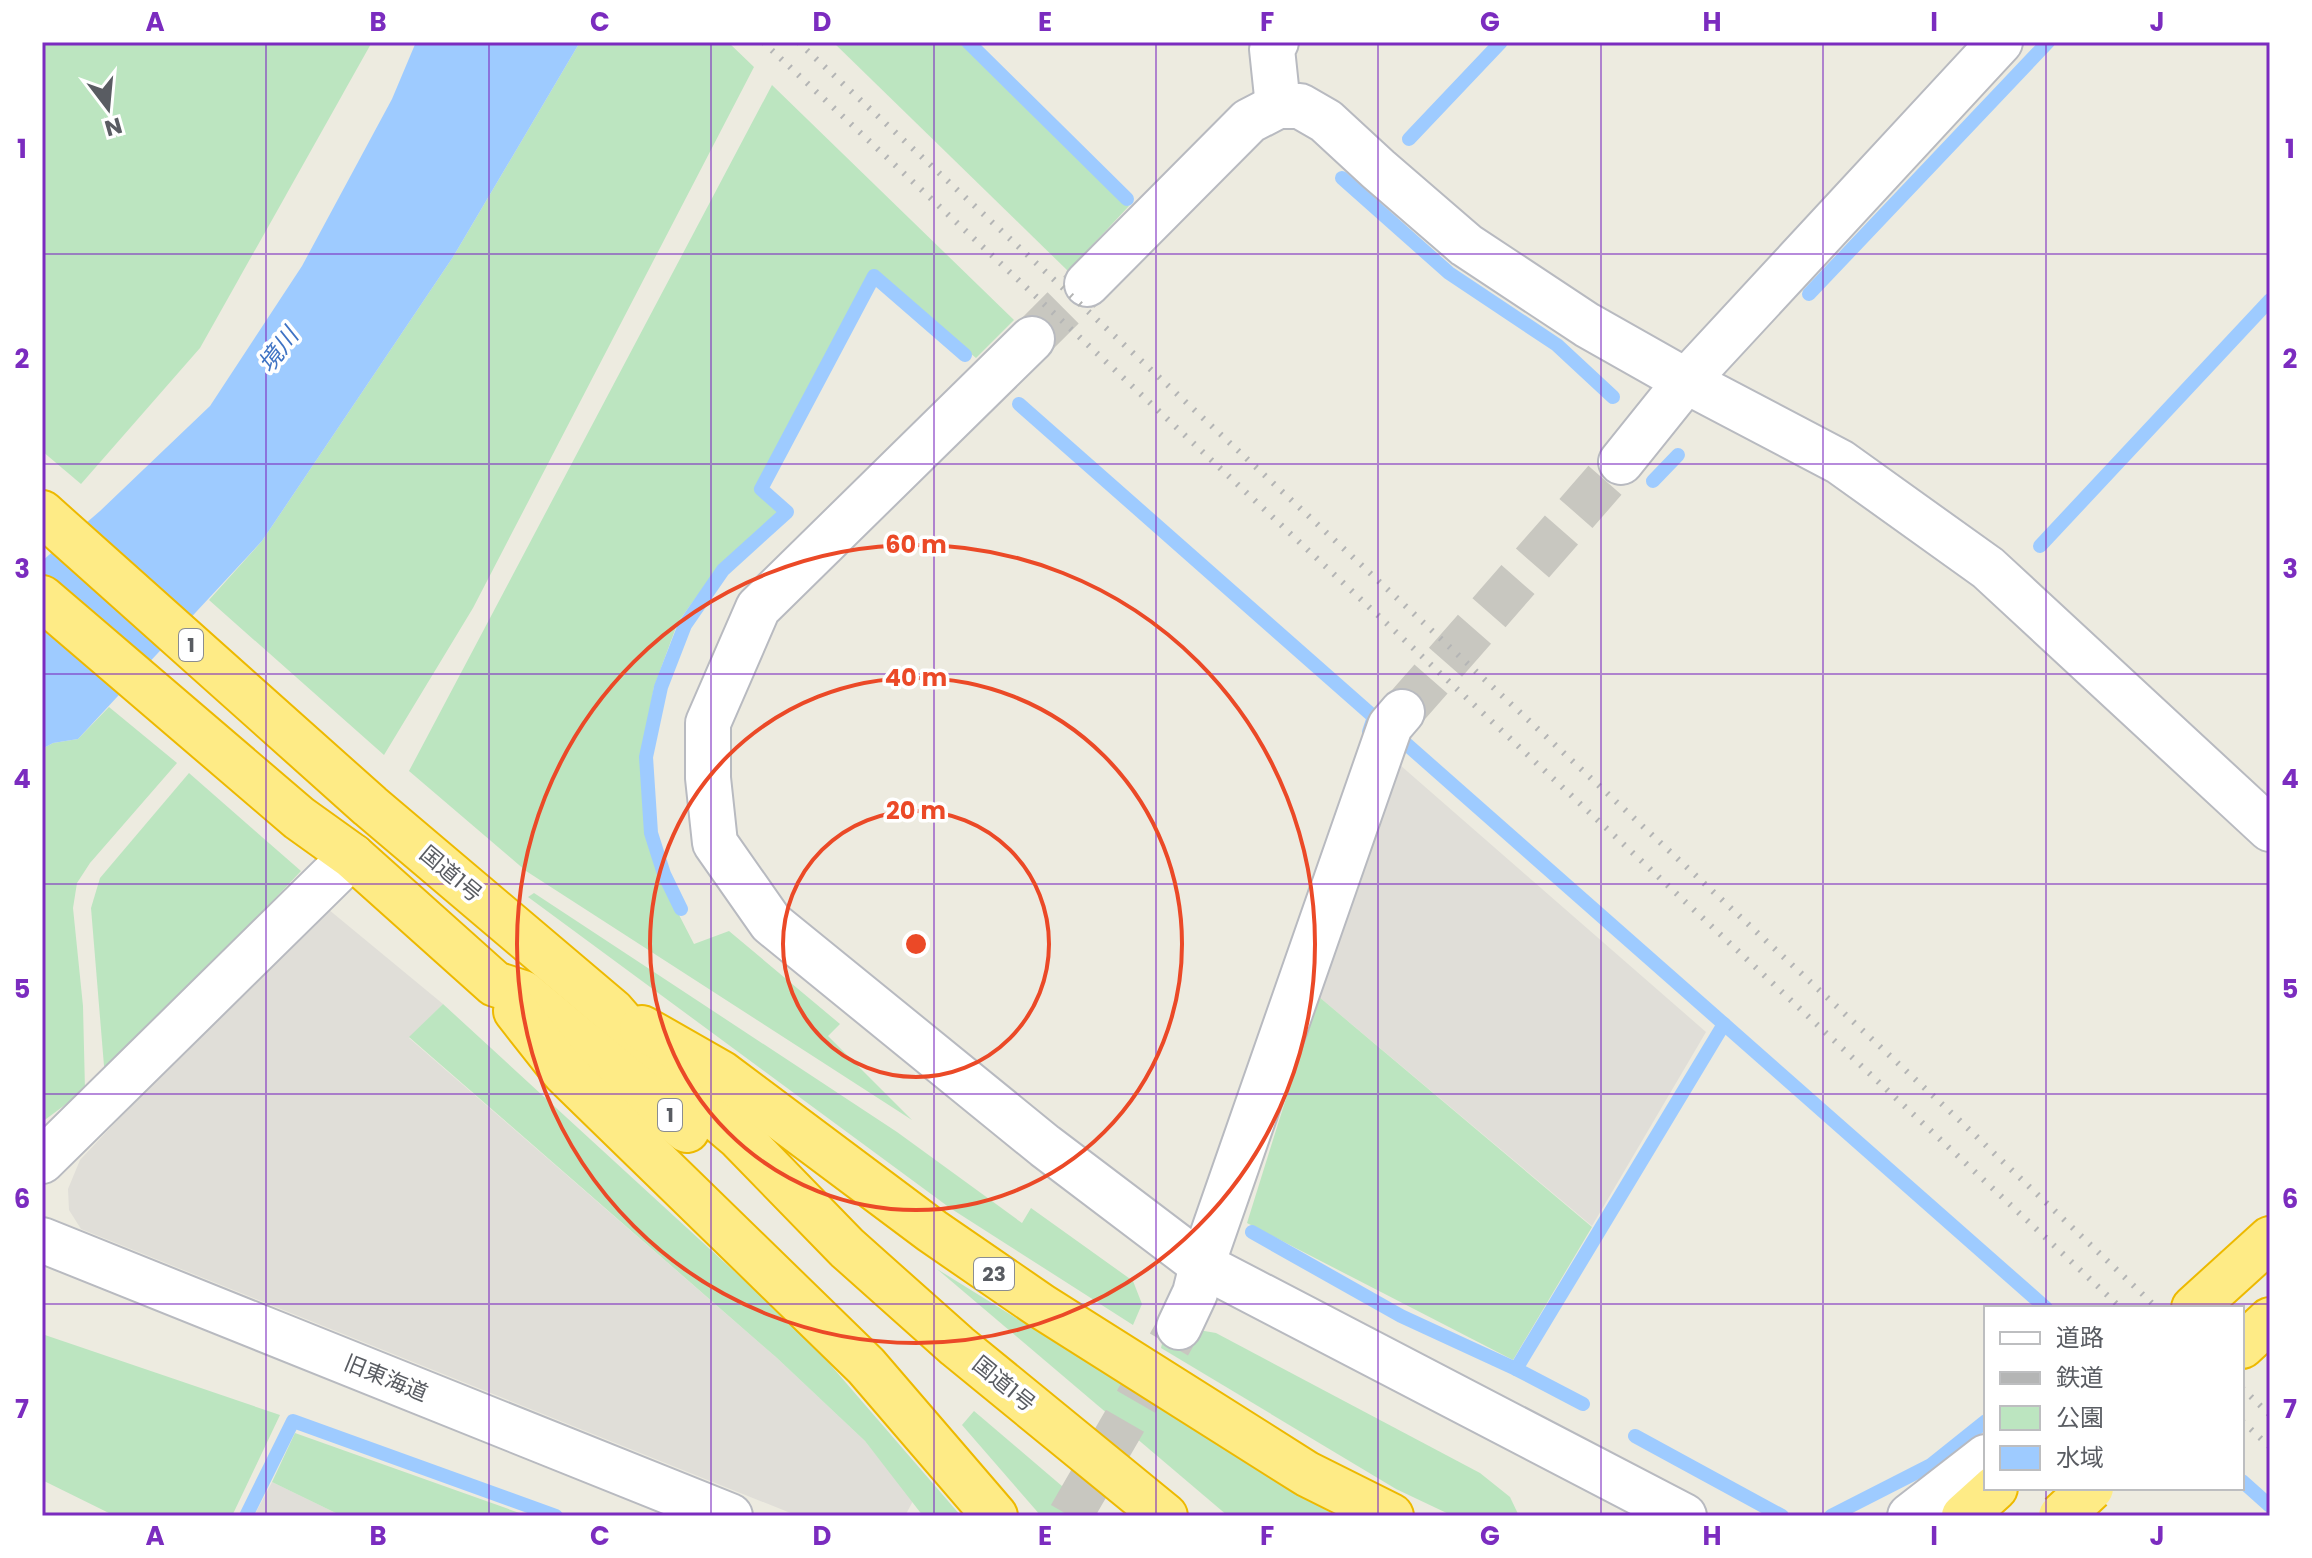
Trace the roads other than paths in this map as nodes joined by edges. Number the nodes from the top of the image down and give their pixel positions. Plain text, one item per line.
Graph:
1 (1276, 42) edge
2 (2000, 42) edge
3 (1278, 106) junction
4 (1087, 284) tunnel mouth
5 (1032, 339) tunnel mouth
6 (1686, 381) junction
7 (1621, 462) tunnel mouth
8 (42, 513) edge
9 (42, 598) edge
10 (1402, 712) tunnel mouth
11 (2270, 829) edge
12 (352, 856) junction
13 (495, 984) junction
14 (612, 1011) junction
15 (42, 1161) edge
16 (2270, 1239) edge
17 (42, 1240) edge
18 (847, 1248) junction
19 (1202, 1265) junction
20 (2196, 1306) edge
21 (2270, 1320) edge
22 (1179, 1327) tunnel mouth
23 (2244, 1344) edge
24 (1984, 1459) edge
25 (1993, 1490) edge
26 (2068, 1490) edge
27 (2089, 1490) edge
28 (653, 1503) edge
29 (1641, 1506) edge
30 (730, 1516) edge
31 (995, 1516) edge
32 (1165, 1516) edge
33 (1391, 1516) edge
34 (1684, 1516) edge
35 (1910, 1516) edge
36 (1964, 1516) edge
37 (2061, 1516) edge
38 (2101, 1516) edge

1 - 3 street
2 - 6 street
3 - 4 street
3 - 6 street
5 - 19 street
6 - 7 street
6 - 11 street
8 - 14 highway, 国道1号 / 1
9 - 12 highway, 国道1号 / 1
10 - 19 street
12 - 13 highway, 国道1号 / 1
12 - 15 street
13 - 18 highway, 国道1号 / 1
13 - 31 highway
14 - 18 highway, 国道1号 / 1
14 - 33 highway, 23
16 - 20 highway
17 - 28 street, 旧東海道
18 - 32 highway, 国道1号 / 1
19 - 22 street
19 - 29 street
21 - 23 highway
24 - 35 street
25 - 36 highway
26 - 38 street
27 - 37 highway, bridge
28 - 30 street, 旧東海道
29 - 34 street

